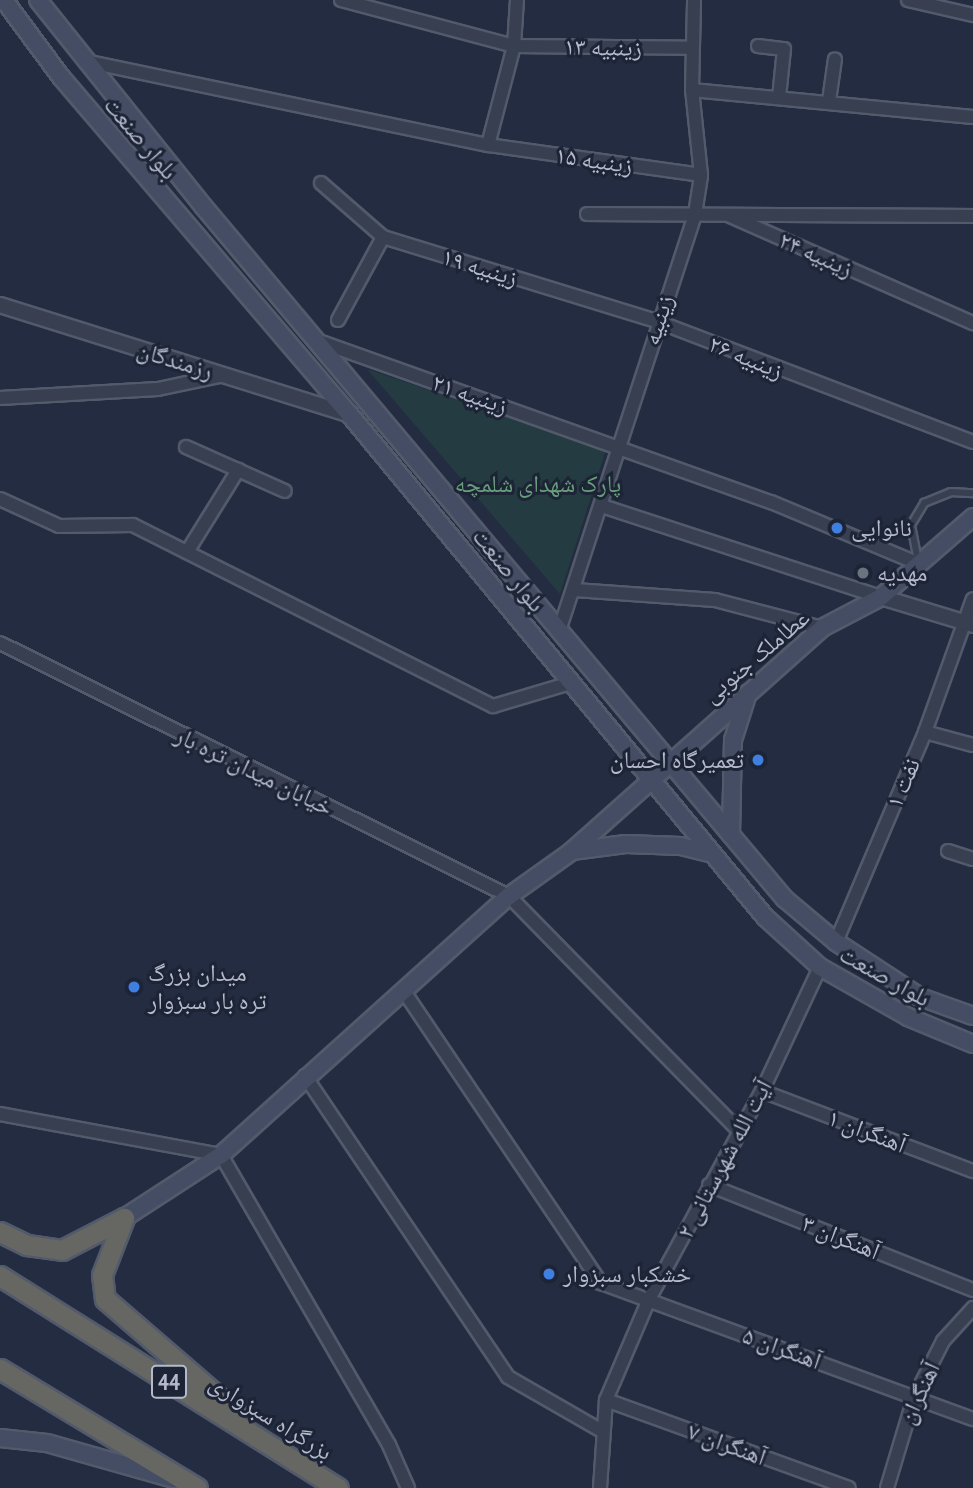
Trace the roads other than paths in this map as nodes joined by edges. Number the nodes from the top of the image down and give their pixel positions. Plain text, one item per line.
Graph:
1 (4, 0) edge
2 (38, 0) edge
3 (341, 0) edge
4 (517, 0) edge
5 (694, 0) edge
6 (908, 0) edge
7 (973, 15) edge
8 (514, 46) junction
9 (758, 46) dead end
10 (692, 48) junction
11 (835, 59) dead end
12 (83, 61) junction
13 (692, 90) junction
14 (779, 97) junction
15 (829, 101) junction
16 (973, 117) edge
17 (488, 145) junction
18 (701, 175) junction
19 (321, 183) dead end
20 (203, 206) junction
21 (723, 213) junction
22 (587, 214) dead end
23 (695, 214) junction
24 (973, 216) edge
25 (182, 222) junction
26 (383, 237) junction
27 (0, 305) edge
28 (338, 320) dead end
29 (656, 321) junction
30 (973, 323) edge
31 (321, 342) junction
32 (224, 375) junction
33 (0, 398) edge
34 (350, 415) junction
35 (973, 442) edge
36 (186, 447) dead end
37 (620, 447) junction
38 (238, 470) junction
39 (285, 491) dead end
40 (973, 493) edge
41 (0, 499) edge
42 (602, 506) junction
43 (973, 518) edge
44 (187, 552) junction
45 (919, 564) junction
46 (518, 582) junction
47 (575, 590) junction
48 (502, 596) junction
49 (881, 597) junction
50 (973, 599) edge
51 (968, 623) edge
52 (822, 628) junction
53 (559, 631) junction
54 (0, 643) edge
55 (570, 683) junction
56 (748, 692) junction
57 (925, 732) junction
58 (973, 745) edge
59 (670, 758) junction
60 (649, 777) junction
61 (731, 835) junction
62 (572, 850) junction
63 (948, 851) dead end
64 (712, 854) junction
65 (973, 859) edge
66 (509, 897) junction
67 (785, 900) junction
68 (765, 917) junction
69 (836, 942) junction
70 (820, 967) junction
71 (403, 990) junction
72 (973, 1016) edge
73 (973, 1044) edge
74 (305, 1076) junction
75 (762, 1091) junction
76 (0, 1114) edge
77 (740, 1132) junction
78 (222, 1155) junction
79 (973, 1171) edge
80 (709, 1185) junction
81 (124, 1218) junction
82 (0, 1232) edge
83 (0, 1276) edge
84 (973, 1290) edge
85 (649, 1299) junction
86 (973, 1308) edge
87 (0, 1369) edge
88 (914, 1398) junction
89 (606, 1400) junction
90 (973, 1419) edge
91 (600, 1430) junction
92 (0, 1438) edge
93 (299, 1464) junction
94 (193, 1485) edge
95 (338, 1488) edge
96 (408, 1488) edge
97 (600, 1488) edge
98 (849, 1488) edge
99 (887, 1488) edge

1 - 25 main road, بلوار صنعت
2 - 12 main road, بلوار صنعت
3 - 8 street, زینبیه ۱۳
4 - 8 street
5 - 10 street, زینبیه
6 - 7 street
8 - 10 street, زینبیه ۱۳
8 - 17 street
9 - 14 street
10 - 13 street, زینبیه
11 - 15 street
12 - 17 street, زینبیه ۱۵
12 - 20 main road, بلوار صنعت
13 - 14 street
13 - 18 street, زینبیه
14 - 15 street
15 - 16 street
17 - 18 street, زینبیه ۱۵
18 - 23 street, زینبیه
19 - 26 street, زینبیه ۱۹
20 - 25 main road
20 - 31 main road, بلوار صنعت
21 - 23 street
21 - 24 street
21 - 30 street, زینبیه ۲۴
22 - 23 street
23 - 29 street, زینبیه
25 - 34 main road, بلوار صنعت
26 - 28 street
26 - 29 street, زینبیه ۱۹
27 - 32 street, رزمندگان
29 - 35 street, زینبیه ۲۶
29 - 37 street, زینبیه
31 - 37 street, زینبیه ۲۱
31 - 46 main road, بلوار صنعت
32 - 33 street
32 - 34 street, رزمندگان
34 - 48 main road, بلوار صنعت
36 - 38 street
37 - 42 street, زینبیه
37 - 45 street, زینبیه ۲۱
38 - 39 street
38 - 44 street
40 - 45 lane
41 - 44 street
42 - 47 street, زینبیه
42 - 49 street
43 - 45 main road, عطاملک جنوبی
44 - 55 street
45 - 49 main road, عطاملک جنوبی
46 - 48 main road
46 - 53 main road, بلوار صنعت
47 - 52 street
47 - 53 street, زینبیه
48 - 55 main road, بلوار صنعت
49 - 51 street
49 - 52 main road, عطاملک جنوبی
50 - 51 street, نفت ۱
51 - 57 street, نفت ۱
52 - 56 main road, عطاملک جنوبی
53 - 59 main road, بلوار صنعت
54 - 66 street, خیابان میدان تره بار
55 - 60 main road, بلوار صنعت
56 - 59 main road, عطاملک جنوبی
56 - 61 main road
57 - 58 street
57 - 69 street, نفت ۱
59 - 60 main road, عطاملک جنوبی
59 - 61 main road, بلوار صنعت
60 - 62 main road, عطاملک جنوبی
60 - 64 main road, بلوار صنعت
61 - 67 main road, بلوار صنعت
62 - 64 main road
62 - 66 main road, عطاملک جنوبی
63 - 65 street
64 - 68 main road, بلوار صنعت
66 - 71 main road, عطاملک جنوبی
66 - 77 street, خیابان میدان تره بار
67 - 68 main road
67 - 69 main road, بلوار صنعت
68 - 70 main road, بلوار صنعت
69 - 72 main road, بلوار صنعت
70 - 73 main road, بلوار صنعت
70 - 75 street, آیت الله شهرستانی ۲
71 - 74 main road, عطاملک جنوبی
71 - 85 street, آهنگران ۵
74 - 78 main road, عطاملک جنوبی
74 - 91 street
75 - 77 street, آیت الله شهرستانی ۲
75 - 79 street, آهنگران ۱
76 - 78 street
77 - 80 street, آیت الله شهرستانی ۲
78 - 81 main road, عطاملک جنوبی
78 - 96 street
80 - 84 street, آهنگران ۳
80 - 85 street, آیت الله شهرستانی ۲
81 - 82 highway
81 - 93 highway
83 - 93 highway, بزرگراه سبزواری / 44
85 - 88 street, آهنگران ۵
85 - 89 street, آیت الله شهرستانی ۲
86 - 88 street, آهنگران
87 - 94 highway
88 - 90 street, آهنگران ۵
88 - 99 street, آهنگران
89 - 91 street, آیت الله شهرستانی ۲
89 - 98 street, آهنگران ۷
91 - 97 street, آیت الله شهرستانی ۲
92 - 94 main road
93 - 95 highway, بزرگراه سبزواری / 44

